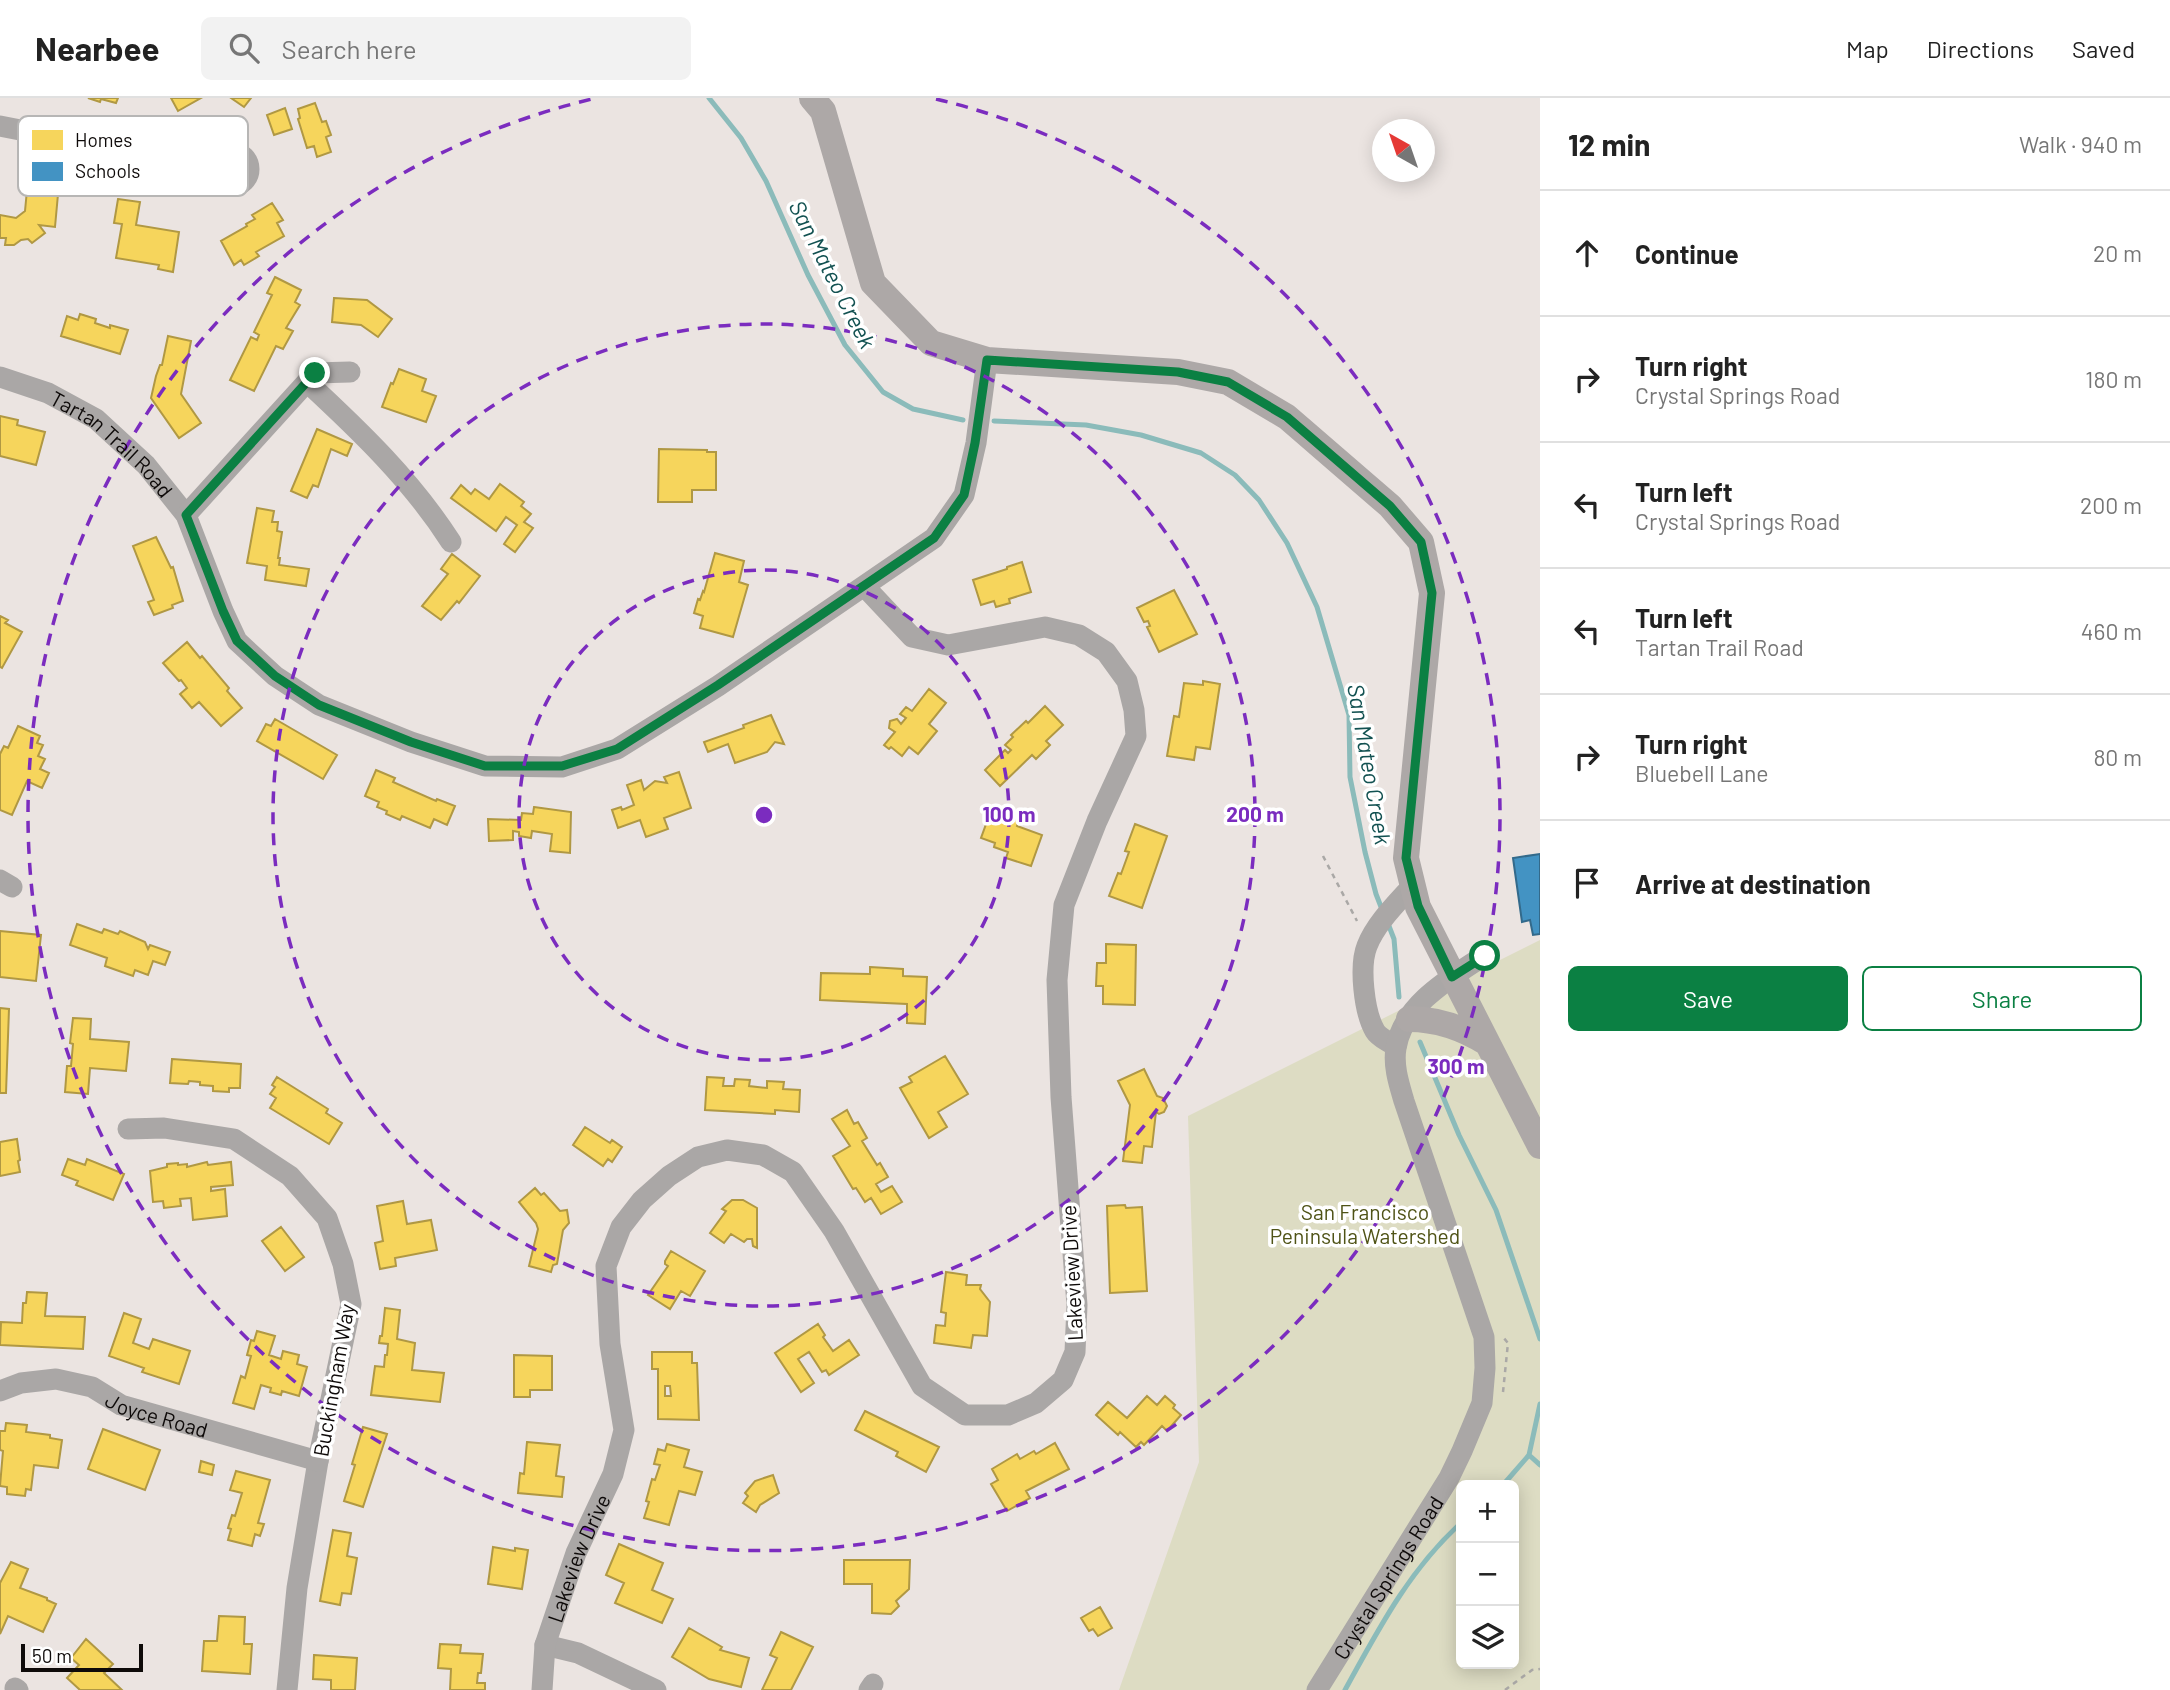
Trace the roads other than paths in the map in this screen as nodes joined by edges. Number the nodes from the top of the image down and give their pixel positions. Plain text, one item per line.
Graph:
1 (812, 98) edge
2 (0, 126) edge
3 (18, 130) edge
4 (987, 360) junction
5 (351, 372) dead end
6 (0, 377) edge
7 (307, 382) junction
8 (186, 515) junction
9 (451, 542) dead end
10 (865, 587) junction
11 (1405, 894) junction
12 (1485, 956) dead end
13 (1452, 977) junction
14 (1409, 1019) junction
15 (1487, 1043) junction
16 (1396, 1047) junction
17 (128, 1129) dead end
18 (1540, 1146) edge
19 (0, 1391) edge
20 (318, 1461) junction
21 (545, 1645) junction
22 (286, 1690) edge
23 (542, 1690) edge
24 (656, 1690) edge
25 (1317, 1690) edge

1 - 4 main road
2 - 3 street
4 - 10 street, Tartan Trail Road
4 - 11 main road
5 - 7 street
6 - 8 street, Tartan Trail Road
7 - 8 street
7 - 9 street
8 - 10 street, Tartan Trail Road
10 - 21 street, Lakeview Drive
11 - 13 main road
11 - 16 street
12 - 13 street, Crystal Springs Road
13 - 14 street, Crystal Springs Road
13 - 15 main road
14 - 15 main road
14 - 16 street, Crystal Springs Road
15 - 18 main road
16 - 25 street, Crystal Springs Road
17 - 20 street, Buckingham Way
19 - 20 street, Joyce Road
20 - 22 street, Buckingham Way
21 - 23 street, Lakeview Drive
21 - 24 street

